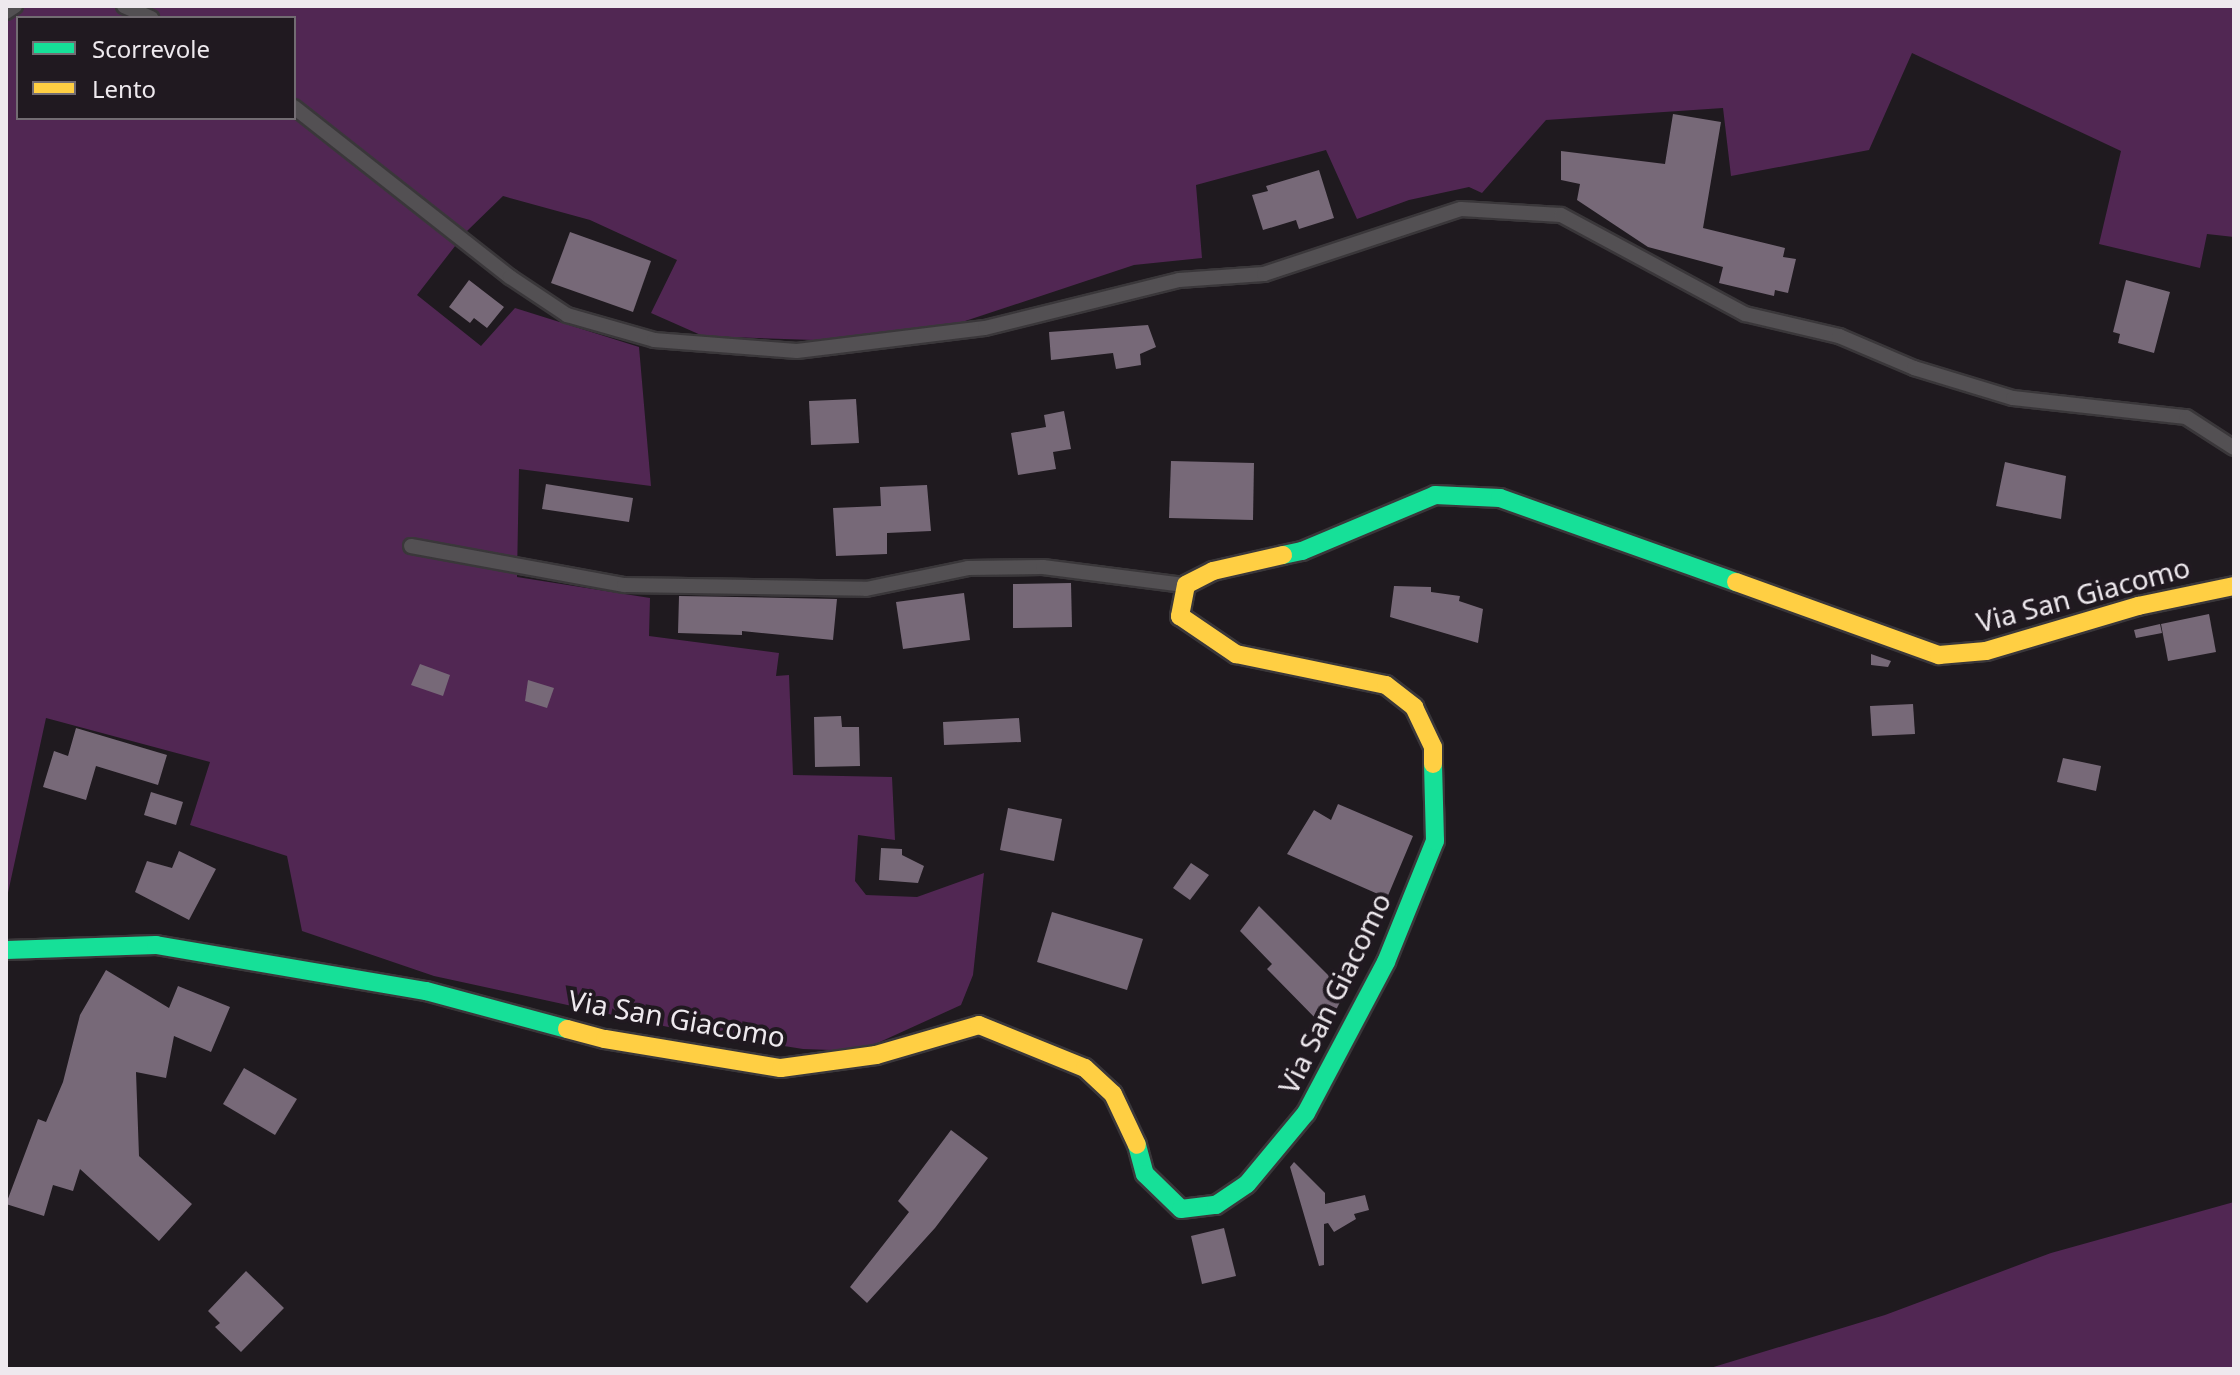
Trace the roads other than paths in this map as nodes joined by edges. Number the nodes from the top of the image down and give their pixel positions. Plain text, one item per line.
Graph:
1 (15, 6) edge
2 (124, 6) edge
3 (6, 12) edge
4 (146, 16) edge
5 (296, 109) edge
6 (2234, 448) edge
7 (411, 546) dead end
8 (1186, 585) junction
9 (2234, 586) edge
10 (6, 950) edge

1 - 3 lane
2 - 4 lane
5 - 6 lane
7 - 8 lane
8 - 9 street, Via San Giacomo
8 - 10 street, Via San Giacomo

